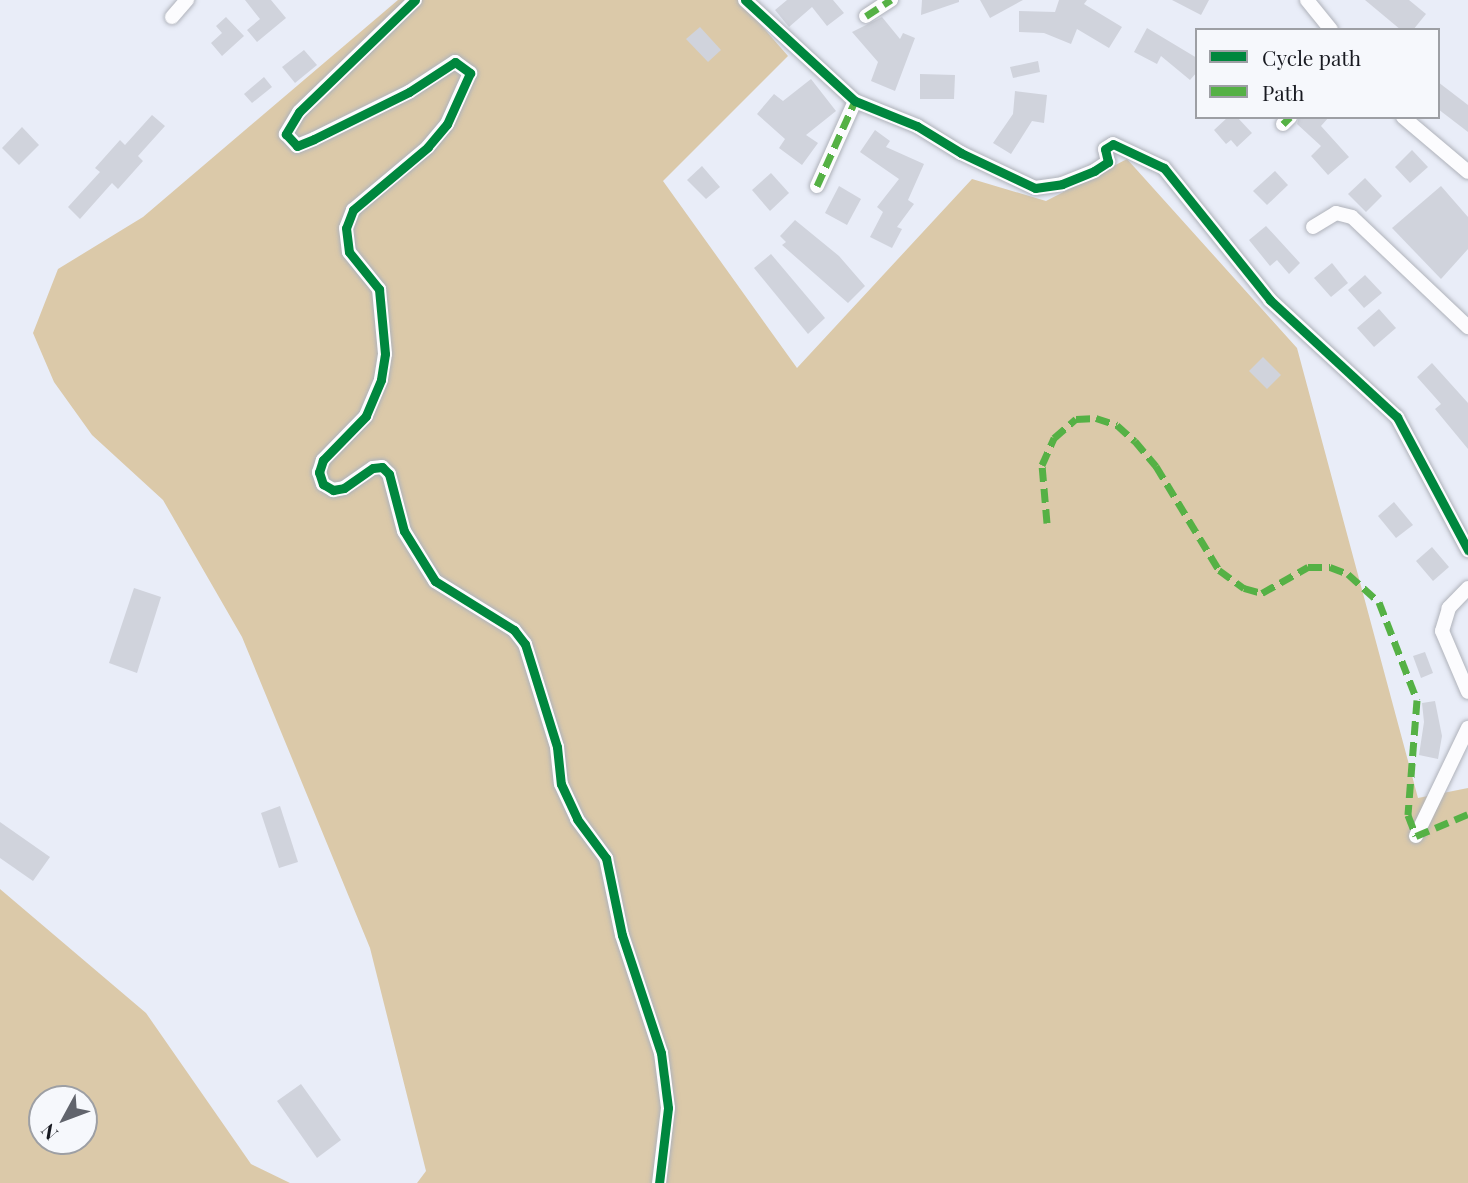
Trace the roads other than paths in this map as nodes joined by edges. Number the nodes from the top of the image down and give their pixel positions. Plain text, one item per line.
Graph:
1 (187, 0) edge
2 (415, 0) edge
3 (745, 0) edge
4 (891, 0) edge
5 (1307, 0) edge
6 (866, 16) dead end
7 (172, 18) dead end
8 (1329, 28) edge
9 (855, 101) junction
10 (1406, 119) edge
11 (1468, 172) edge
12 (817, 186) dead end
13 (1313, 227) dead end
14 (1467, 324) edge
15 (1468, 550) edge
16 (1468, 588) edge
17 (1468, 692) edge
18 (1468, 728) edge
19 (1416, 836) dead end
20 (659, 1183) edge

1 - 7 street
2 - 20 street
3 - 9 street
4 - 6 street
5 - 8 street
9 - 12 street
9 - 15 street
10 - 11 street
13 - 14 street
16 - 17 street
18 - 19 street

